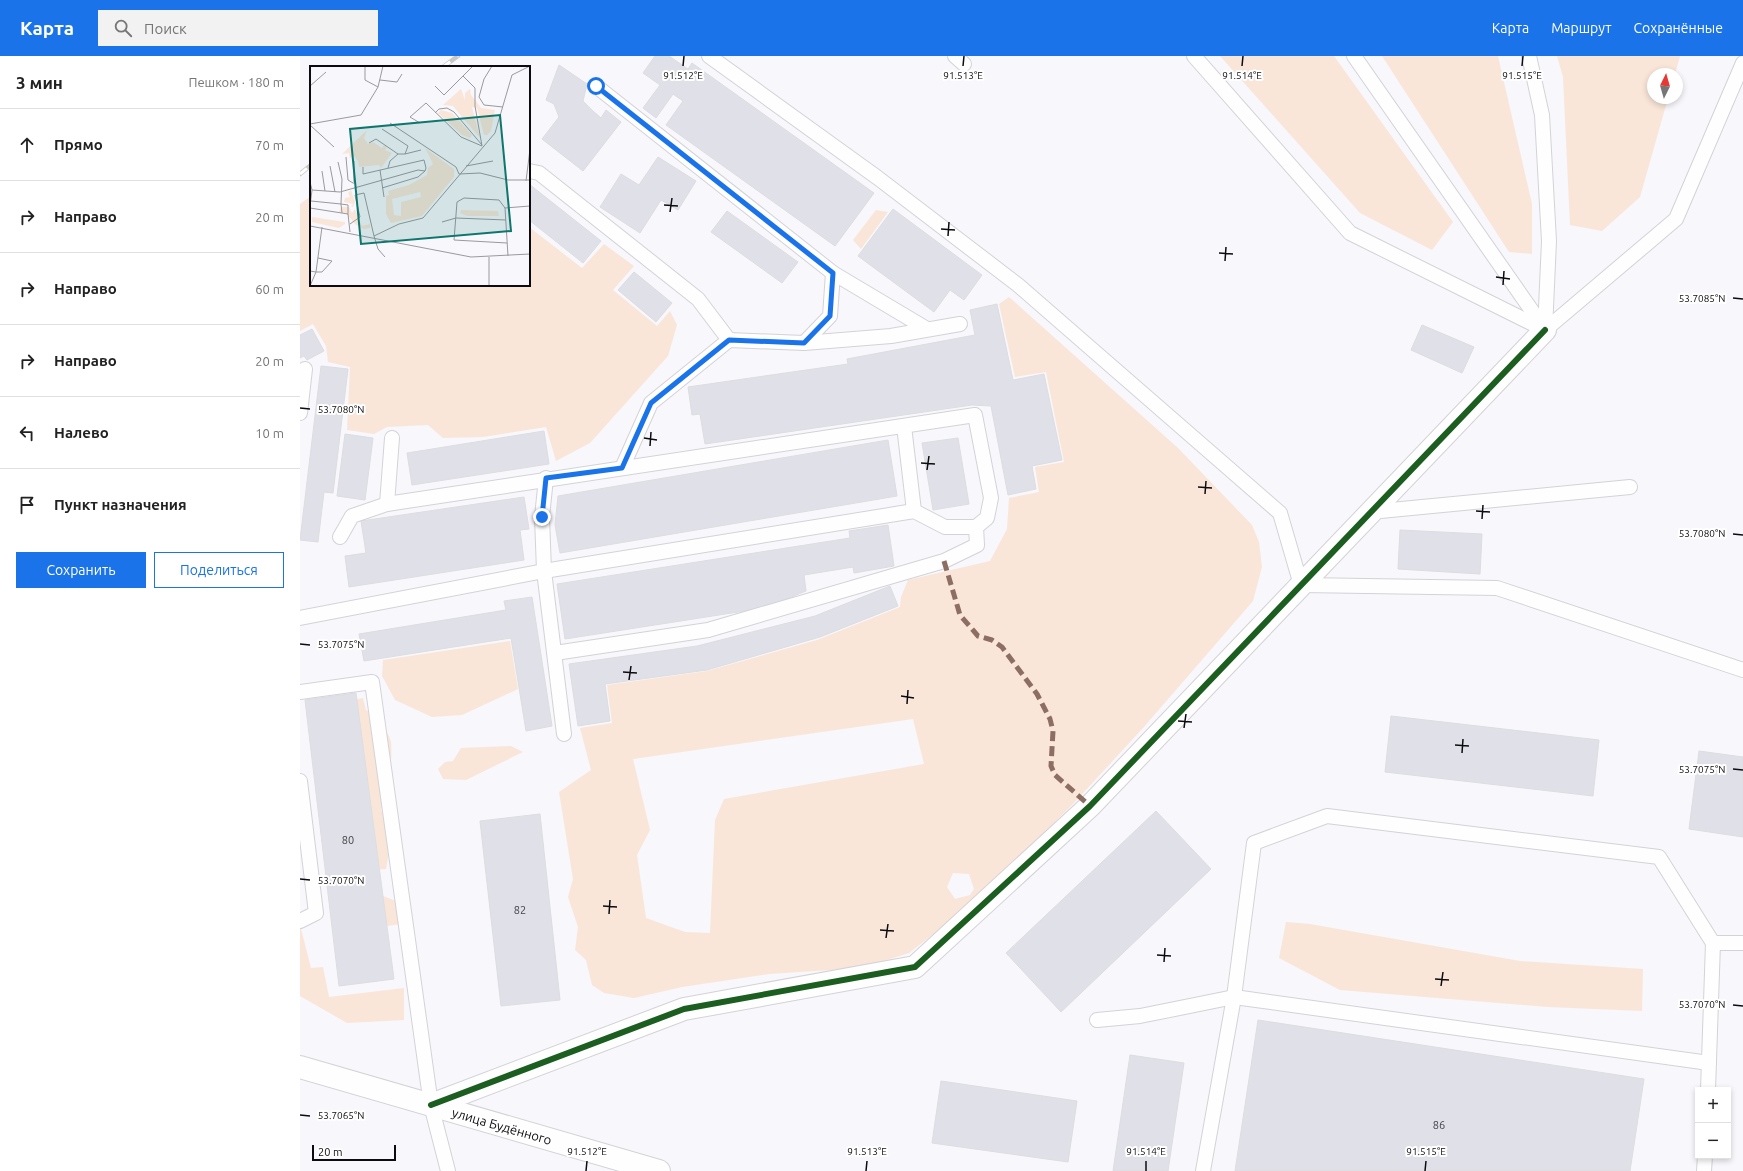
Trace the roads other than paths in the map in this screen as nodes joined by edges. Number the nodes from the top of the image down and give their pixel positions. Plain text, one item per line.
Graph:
1 (709, 56) edge
2 (1194, 56) edge
3 (1354, 56) edge
4 (1529, 56) edge
5 (1743, 63) edge
6 (596, 86) dead end
7 (530, 171) edge
8 (833, 273) junction
9 (960, 324) dead end
10 (927, 329) junction
11 (1545, 330) junction
12 (729, 340) junction
13 (804, 343) junction
14 (305, 369) dead end
15 (300, 413) edge
16 (904, 426) junction
17 (392, 438) dead end
18 (622, 468) junction
19 (546, 478) junction
20 (1630, 487) dead end
21 (386, 504) junction
22 (914, 511) junction
23 (1370, 512) junction
24 (976, 527) junction
25 (340, 537) dead end
26 (544, 571) junction
27 (1301, 584) junction
28 (300, 618) edge
29 (555, 654) junction
30 (1743, 670) edge
31 (300, 692) edge
32 (564, 734) dead end
33 (300, 780) edge
34 (300, 921) edge
35 (1713, 943) junction
36 (1743, 943) edge
37 (1234, 997) junction
38 (1097, 1020) dead end
39 (1708, 1063) junction
40 (300, 1067) edge
41 (1708, 1087) edge
42 (431, 1105) junction
43 (1705, 1159) edge
44 (448, 1171) edge
45 (659, 1171) edge
46 (1202, 1171) edge
47 (1704, 1171) edge

1 - 27 lane
2 - 11 lane
3 - 11 lane
4 - 11 lane
5 - 11 lane
6 - 8 lane
7 - 12 lane
8 - 10 lane
8 - 13 lane
9 - 10 lane
10 - 13 lane
11 - 23 street
12 - 13 lane
12 - 18 lane
14 - 15 lane
16 - 18 lane
16 - 22 lane
16 - 24 lane
17 - 21 lane
18 - 19 lane
19 - 21 lane
19 - 26 lane
20 - 23 lane
21 - 25 lane
22 - 24 lane
22 - 26 lane
23 - 27 street
24 - 29 lane
26 - 28 lane
26 - 29 lane
27 - 30 lane
27 - 42 street
29 - 32 lane
31 - 42 lane
33 - 34 lane
35 - 36 lane
35 - 37 lane
35 - 39 lane
37 - 38 lane
37 - 39 lane
37 - 46 lane
39 - 41 lane
40 - 42 street, улица Будённого
42 - 44 lane
42 - 45 street, улица Будённого
43 - 47 lane

